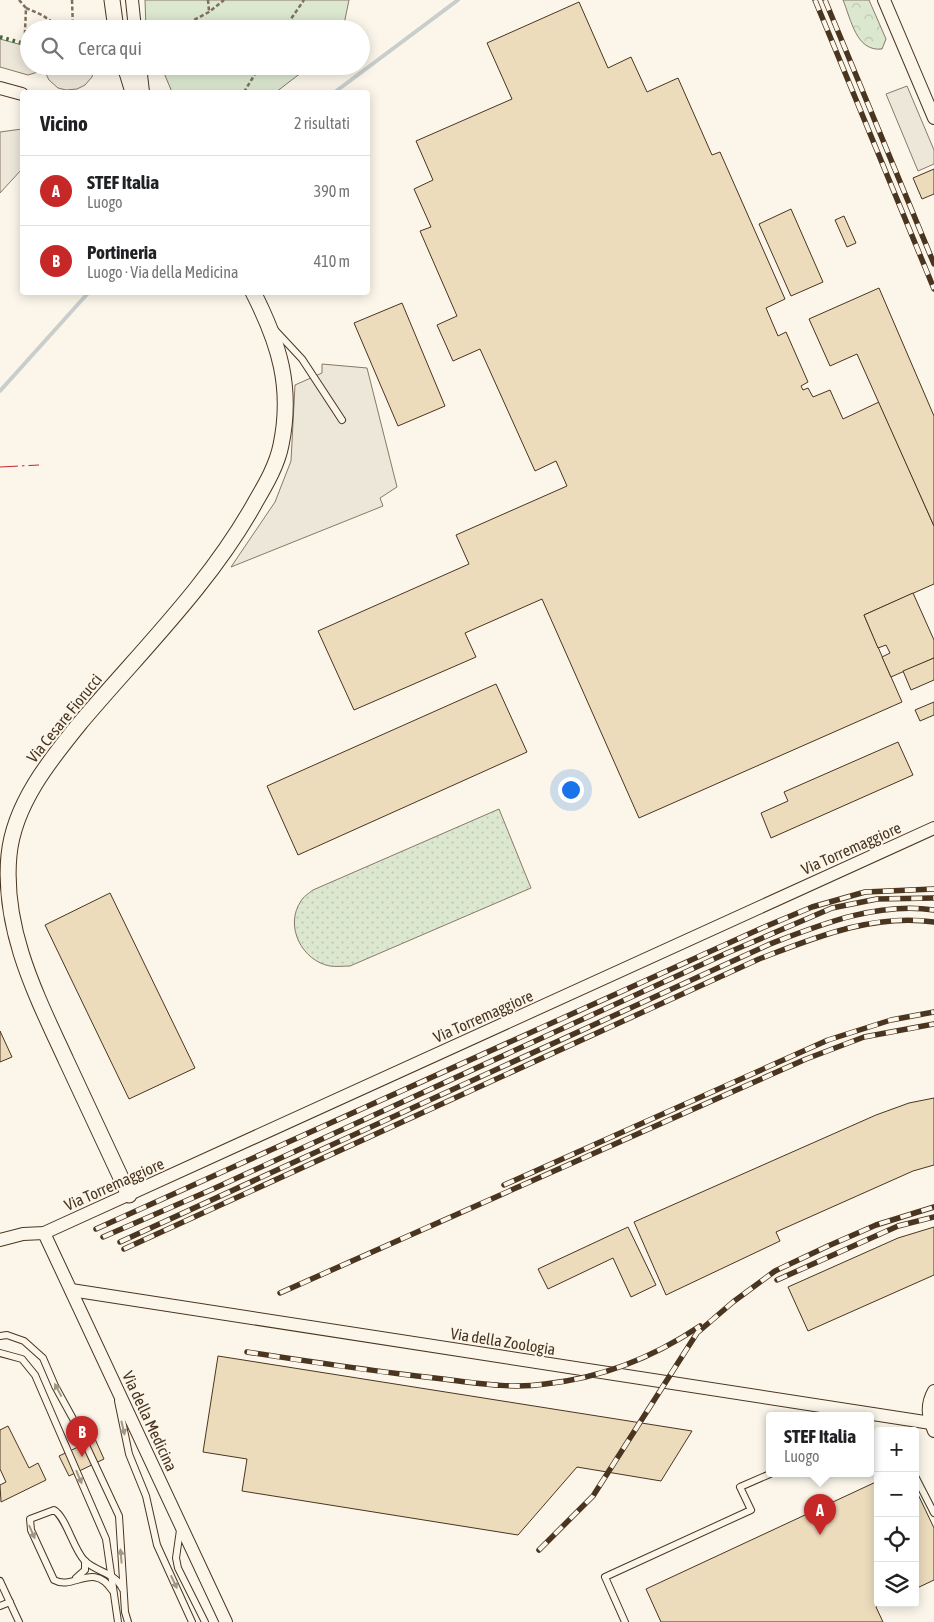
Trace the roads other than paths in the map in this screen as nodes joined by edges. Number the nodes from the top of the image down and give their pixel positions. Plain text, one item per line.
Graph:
1 (112, 0) edge
2 (132, 0) edge
3 (884, 0) edge
4 (115, 20) edge
5 (134, 20) edge
6 (128, 75) edge
7 (141, 75) edge
8 (0, 88) edge
9 (133, 90) edge
10 (143, 90) edge
11 (20, 93) edge
12 (934, 118) edge
13 (254, 295) edge
14 (269, 324) junction
15 (342, 420) dead end
16 (934, 828) edge
17 (129, 1195) junction
18 (44, 1233) junction
19 (0, 1240) edge
20 (71, 1290) junction
21 (0, 1336) edge
22 (0, 1353) edge
23 (113, 1381) junction
24 (934, 1391) edge
25 (838, 1412) edge
26 (874, 1418) edge
27 (932, 1427) edge
28 (766, 1476) edge
29 (919, 1484) edge
30 (934, 1513) edge
31 (180, 1525) junction
32 (85, 1561) junction
33 (111, 1575) junction
34 (0, 1581) edge
35 (70, 1581) junction
36 (112, 1590) junction
37 (124, 1594) junction
38 (10, 1602) junction
39 (0, 1606) edge
40 (19, 1622) edge
41 (118, 1622) edge
42 (128, 1622) edge
43 (192, 1622) edge
44 (205, 1622) edge
45 (226, 1622) edge
46 (625, 1622) edge

1 - 4 street
2 - 5 street
3 - 12 street
6 - 9 street
7 - 10 street
8 - 11 street
13 - 14 street, Via Cesare Fiorucci
14 - 15 lane
14 - 17 street, Via Cesare Fiorucci
16 - 17 street, Via Torremaggiore
17 - 18 street, Via Torremaggiore
18 - 19 street, Via Torremaggiore
18 - 20 street, Via della Medicina
20 - 23 street, Via della Medicina
20 - 25 street, Via della Zoologia
37 -> 21 lane
22 -> 33 lane
23 - 31 street, Via della Medicina
23 -> 43 lane
24 - 27 street
26 - 27 street, Via della Zoologia
28 - 46 lane
29 - 30 lane
31 - 44 lane
31 - 45 street, Via della Medicina
32 - 33 lane
32 - 35 lane
32 -> 35 lane
33 - 36 lane
33 - 37 lane
34 - 38 lane
35 - 36 lane
36 - 41 lane
37 - 42 lane
38 - 39 lane
38 - 40 lane

